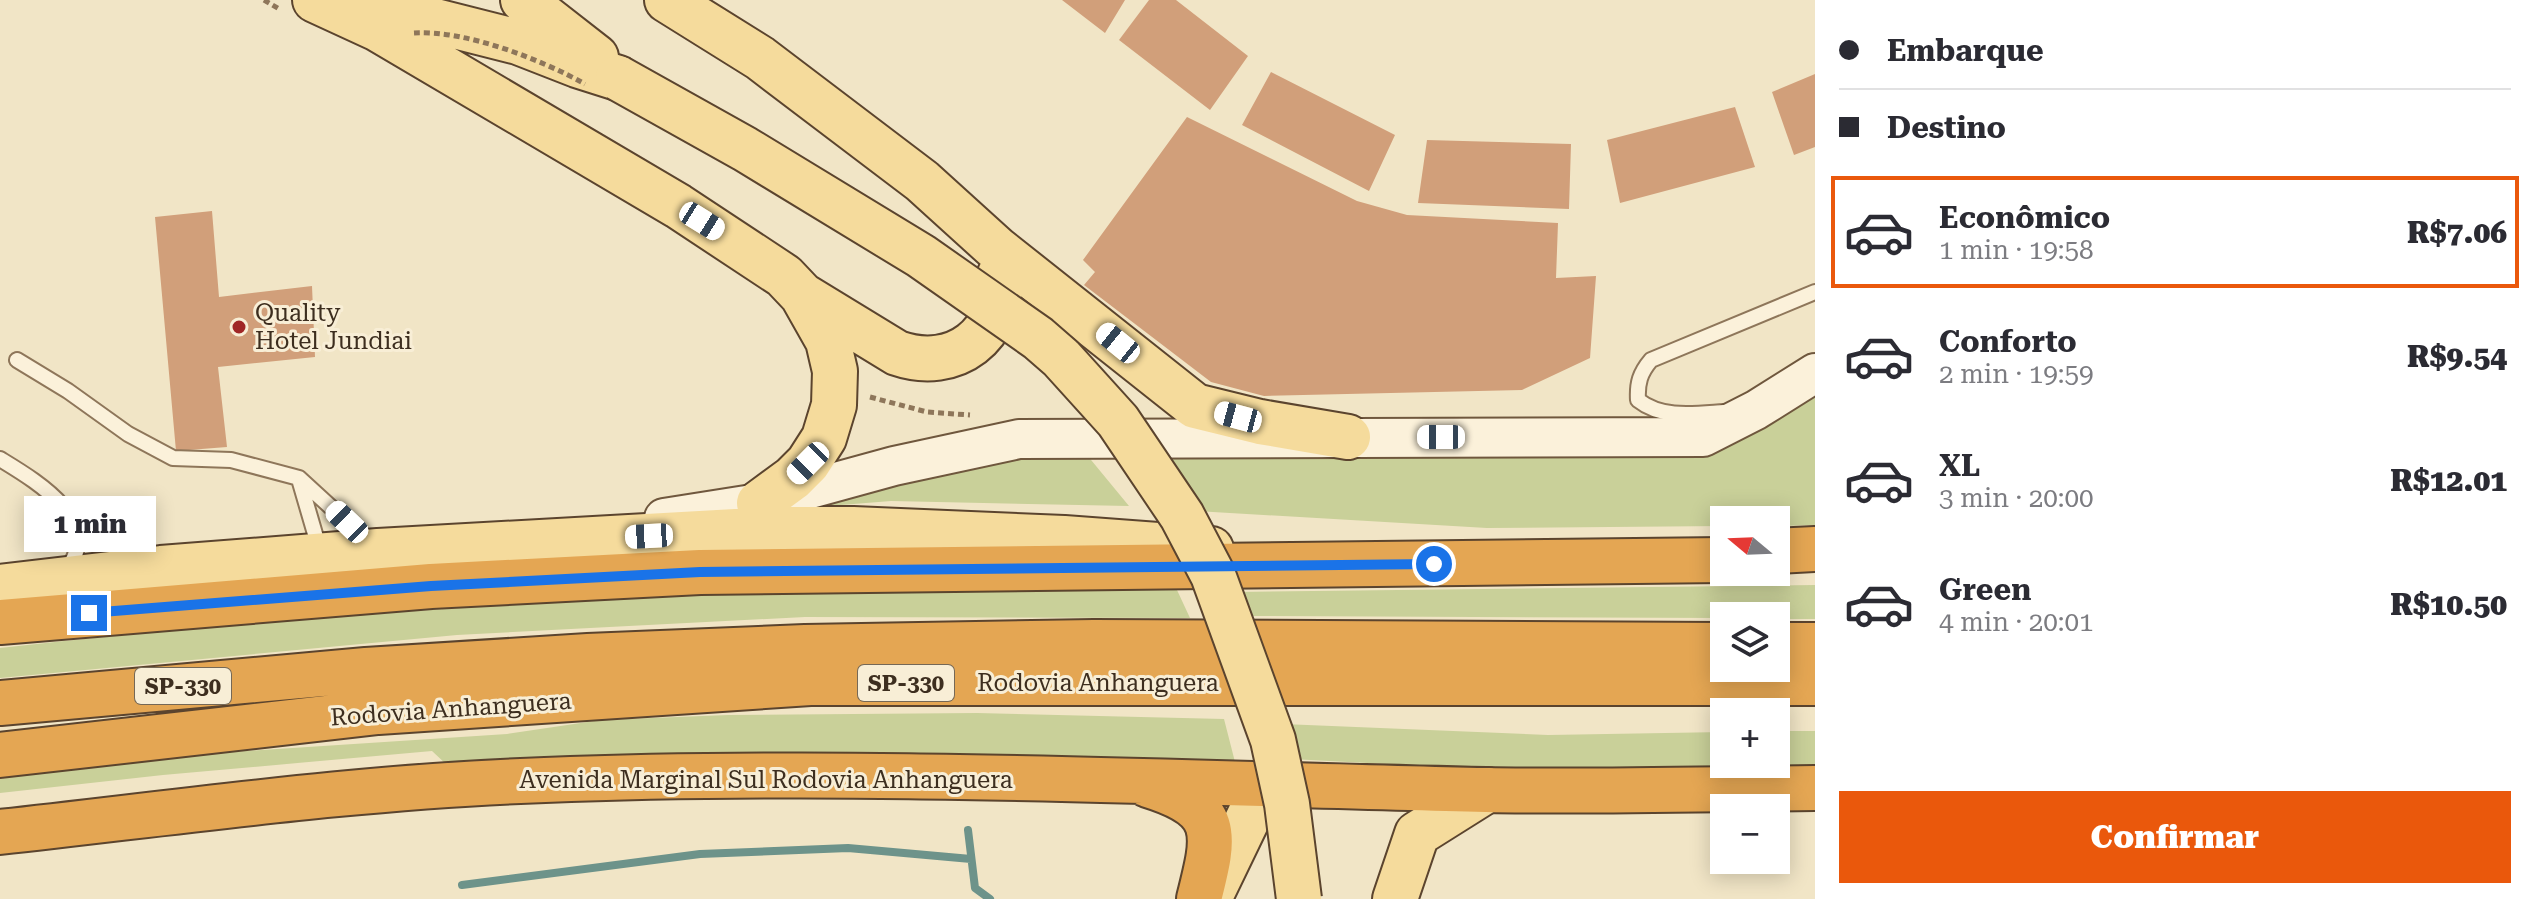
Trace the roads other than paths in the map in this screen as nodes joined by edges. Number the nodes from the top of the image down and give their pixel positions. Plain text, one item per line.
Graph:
1 (315, 0) edge
2 (354, 0) edge
3 (523, 0) edge
4 (667, 0) edge
5 (602, 81) junction
6 (997, 249) junction
7 (1815, 292) edge
8 (802, 295) junction
9 (17, 360) dead end
10 (1815, 373) edge
11 (1756, 410) junction
12 (1348, 437) junction
13 (0, 459) edge
14 (299, 478) junction
15 (759, 503) junction
16 (495, 544) junction
17 (1815, 549) edge
18 (1790, 550) edge
19 (378, 551) junction
20 (321, 556) junction
21 (1710, 558) edge
22 (1790, 560) edge
23 (1815, 560) edge
24 (1403, 564) junction
25 (58, 581) junction
26 (0, 587) edge
27 (0, 622) edge
28 (1710, 645) edge
29 (1790, 645) edge
30 (1815, 645) edge
31 (1815, 683) edge
32 (0, 703) edge
33 (0, 755) edge
34 (1130, 780) junction
35 (1265, 783) junction
36 (1815, 788) edge
37 (1487, 790) junction
38 (0, 832) edge
39 (1199, 899) edge
40 (1209, 899) edge
41 (1299, 899) edge
42 (1395, 899) edge

1 - 8 main road
2 - 5 main road
3 - 5 main road
4 - 6 main road
5 - 41 main road, bridge
6 - 8 main road
6 - 12 main road
7 - 11 lane
8 - 15 main road
9 - 14 lane
10 - 11 main road
11 - 12 main road
12 - 15 main road
13 - 25 lane
14 - 19 lane
14 - 20 lane
15 - 16 main road
16 - 19 main road
16 - 24 main road
17 - 18 highway
19 - 20 main road
20 - 25 main road
21 - 24 highway
22 - 23 highway
24 - 27 highway
25 - 26 main road
28 - 32 highway, Rodovia Anhanguera / SP-330
29 - 30 highway
31 - 33 highway, Rodovia Anhanguera / SP-330
34 - 35 highway, Avenida Marginal Sul Rodovia Anhanguera
34 - 38 highway, Avenida Marginal Sul Rodovia Anhanguera
34 - 39 highway
35 - 37 highway, Avenida Marginal Sul Rodovia Anhanguera
35 - 40 main road
36 - 37 highway, Avenida Marginal Sul Rodovia Anhanguera
37 - 42 main road

